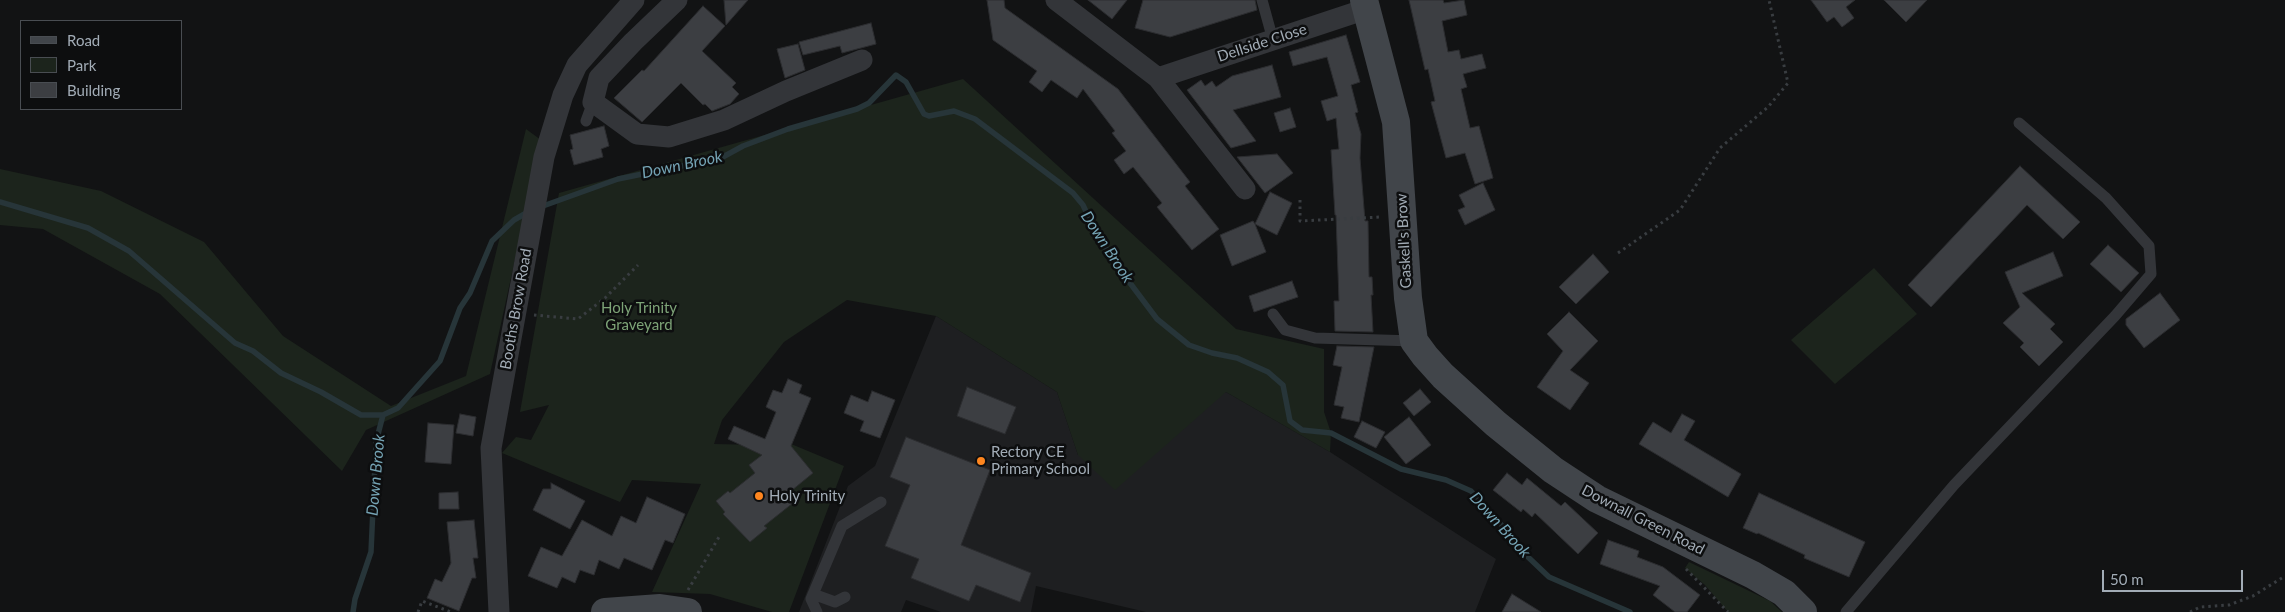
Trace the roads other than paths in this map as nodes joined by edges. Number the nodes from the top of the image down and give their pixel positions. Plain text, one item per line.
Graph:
1 (634, 0) edge
2 (677, 0) edge
3 (1056, 0) edge
4 (1262, 0) edge
5 (1365, 4) edge
6 (612, 24) junction
7 (1273, 40) junction
8 (633, 42) junction
9 (862, 60) dead end
10 (1158, 78) junction
11 (2019, 123) dead end
12 (1245, 189) dead end
13 (1273, 314) dead end
14 (1420, 349) junction
15 (881, 502) dead end
16 (813, 594) junction
17 (844, 597) dead end
18 (682, 611) edge
19 (499, 612) edge
20 (605, 612) edge
21 (817, 612) edge
22 (1803, 612) edge
23 (1846, 612) edge

1 - 6 street, Booths Brow Road
2 - 8 street
3 - 10 street
4 - 7 lane
5 - 7 street, Dellside Close
5 - 14 main road, Gaskell's Brow
6 - 8 street
6 - 19 street, Booths Brow Road
7 - 10 street, Dellside Close
8 - 9 street
10 - 12 street
11 - 23 lane
13 - 14 lane
14 - 22 main road, Downall Green Road
15 - 16 lane
16 - 17 lane
16 - 21 lane
18 - 20 main road

